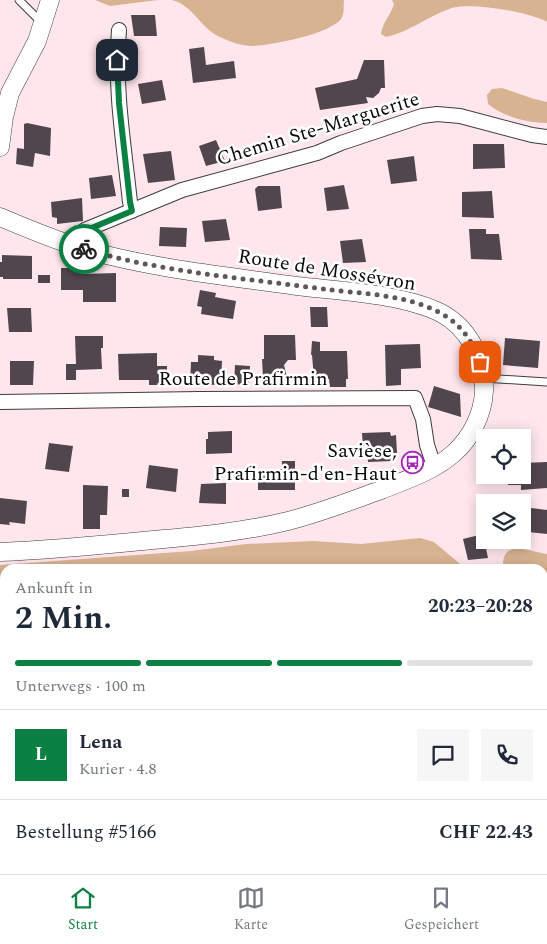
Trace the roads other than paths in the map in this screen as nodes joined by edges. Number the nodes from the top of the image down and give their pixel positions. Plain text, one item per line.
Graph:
1 (19, 0) edge
2 (50, 0) edge
3 (43, 24) junction
4 (119, 30) dead end
5 (547, 136) edge
6 (0, 148) edge
7 (132, 211) junction
8 (0, 217) edge
9 (75, 246) junction
10 (483, 378) junction
11 (547, 382) edge
12 (0, 402) edge
13 (434, 466) junction
14 (0, 552) edge

1 - 3 lane
2 - 3 street
3 - 6 street
4 - 7 street
5 - 7 street, Chemin Ste-Marguerite
7 - 9 street, Chemin Ste-Marguerite
8 - 9 street, Route de Mossévron
9 - 10 street, Route de Mossévron
10 - 11 lane
10 - 13 street, Route de Mossévron
12 - 13 street, Route de Prafirmin
13 - 14 street, Route de Mossévron

